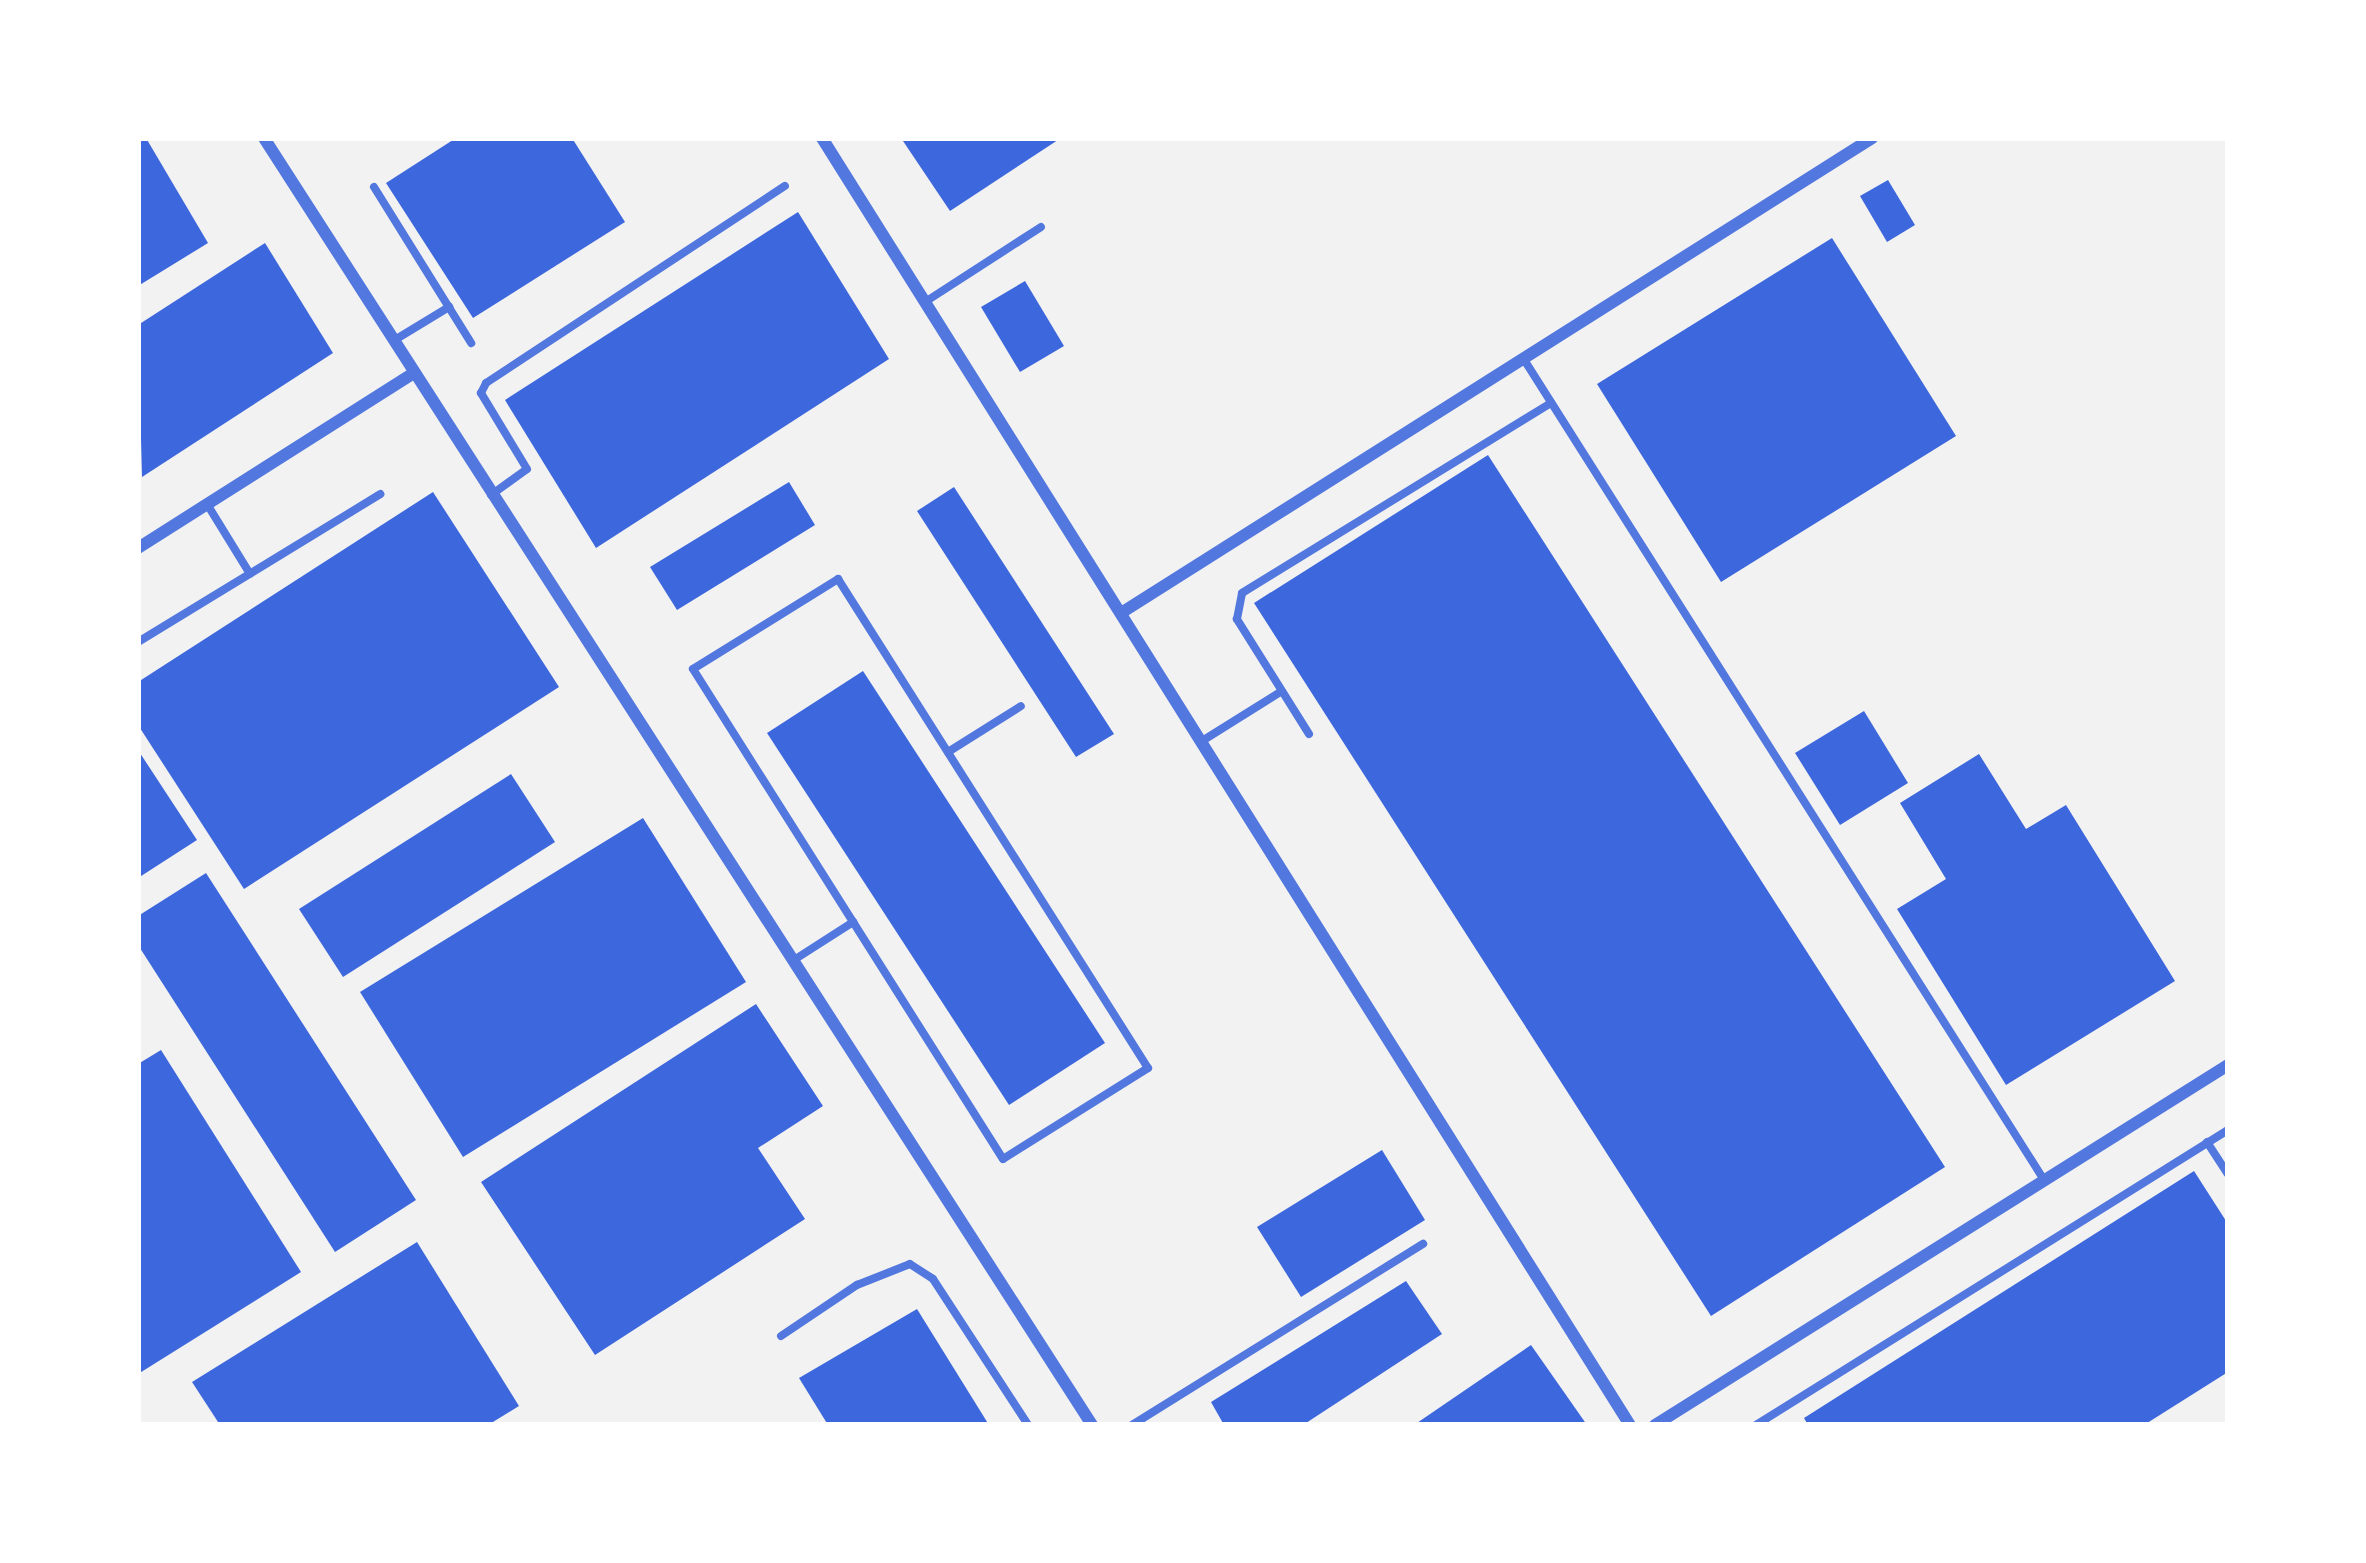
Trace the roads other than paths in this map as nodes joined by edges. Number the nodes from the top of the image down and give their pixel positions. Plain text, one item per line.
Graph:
1 (264, 138) edge
2 (822, 138) edge
3 (1872, 138) edge
4 (785, 186) dead end
5 (374, 187) dead end
6 (1041, 227) dead end
7 (925, 302) junction
8 (448, 307) junction
9 (392, 342) junction
10 (471, 343) dead end
11 (1523, 358) junction
12 (412, 374) junction
13 (1552, 403) junction
14 (380, 494) dead end
15 (489, 496) junction
16 (207, 504) junction
17 (138, 548) edge
18 (250, 574) junction
19 (1121, 613) junction
20 (138, 642) edge
21 (1282, 691) junction
22 (1021, 706) dead end
23 (1309, 734) dead end
24 (1202, 741) junction
25 (948, 752) junction
26 (854, 922) junction
27 (797, 958) junction
28 (2228, 1064) edge
29 (2228, 1130) edge
30 (2207, 1142) junction
31 (2228, 1174) edge
32 (2044, 1180) junction
33 (1423, 1244) dead end
34 (781, 1336) dead end
35 (1028, 1425) edge
36 (1092, 1425) edge
37 (1132, 1425) edge
38 (1630, 1425) edge
39 (1655, 1425) edge
40 (1756, 1425) edge

1 - 9 street
2 - 7 street
3 - 11 street
4 - 15 lane
5 - 8 lane
6 - 7 lane
7 - 19 street
8 - 9 lane
8 - 10 lane
9 - 12 street
11 - 13 lane
11 - 19 street
12 - 15 street
12 - 16 street
13 - 21 lane
13 - 32 lane
14 - 18 lane
15 - 27 street
16 - 17 street
16 - 18 lane
18 - 20 lane
19 - 24 street
21 - 23 lane
21 - 24 lane
22 - 25 lane
24 - 38 street
25 - 26 lane
25 - 26 lane
26 - 27 lane
27 - 36 street
28 - 32 street
29 - 30 lane
30 - 31 lane
30 - 40 lane
32 - 39 street
33 - 37 lane
34 - 35 lane

